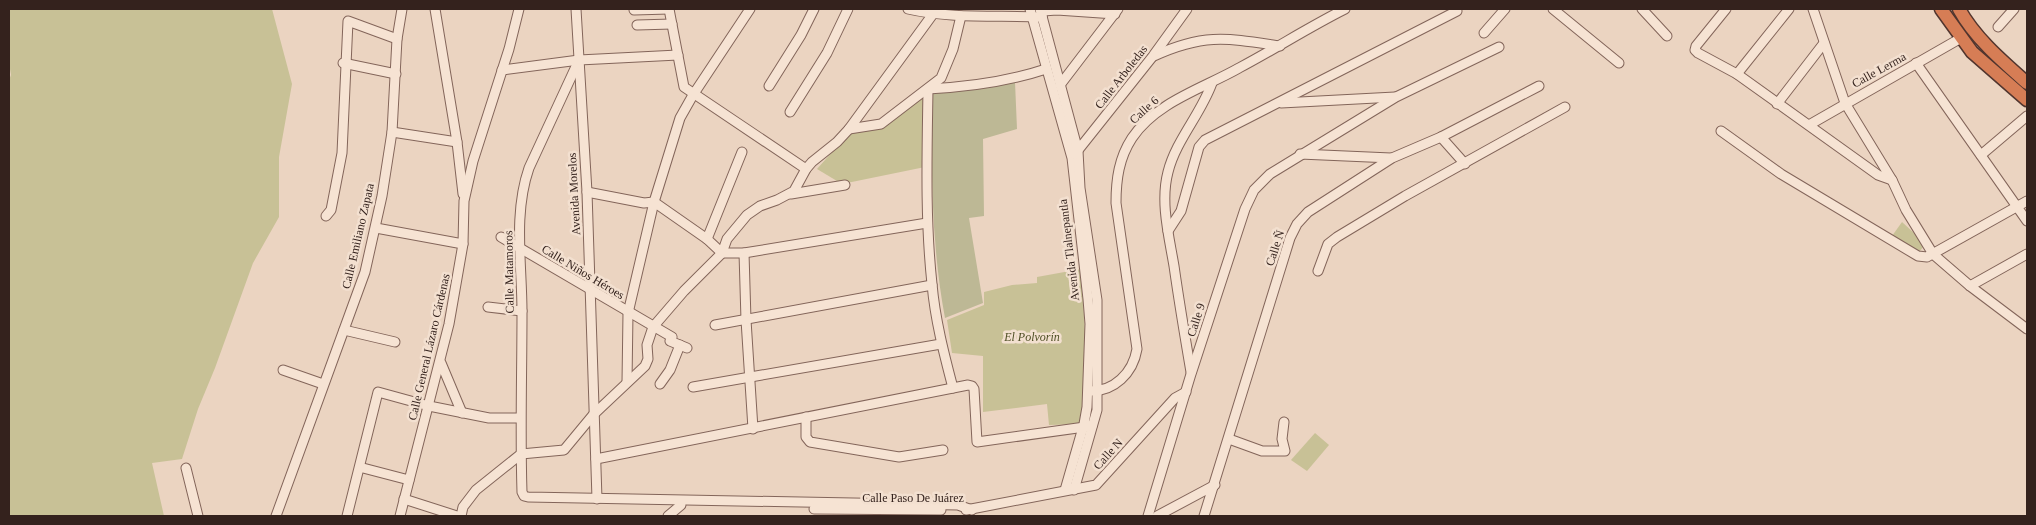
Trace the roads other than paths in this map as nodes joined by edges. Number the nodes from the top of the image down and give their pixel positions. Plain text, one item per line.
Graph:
1 (402, 9) edge
2 (435, 9) edge
3 (519, 9) edge
4 (576, 9) edge
5 (669, 9) edge
6 (750, 9) edge
7 (814, 9) edge
8 (848, 9) edge
9 (909, 9) edge
10 (1187, 9) edge
11 (1345, 9) edge
12 (1505, 9) edge
13 (1554, 9) edge
14 (1642, 9) edge
15 (1726, 9) edge
16 (1789, 9) edge
17 (1813, 9) edge
18 (1942, 9) edge
19 (1959, 9) edge
20 (2014, 9) edge
21 (634, 10) dead end
22 (1116, 11) edge
23 (1457, 11) dead end
24 (973, 12) edge
25 (1031, 13) edge
26 (1041, 13) edge
27 (933, 14) junction
28 (961, 16) junction
29 (672, 24) junction
30 (637, 26) dead end
31 (1998, 26) dead end
32 (1484, 33) dead end
33 (1667, 36) dead end
34 (1961, 38) junction
35 (397, 40) junction
36 (1824, 43) junction
37 (1280, 46) junction
38 (1499, 47) dead end
39 (678, 54) junction
40 (1153, 56) junction
41 (579, 60) junction
42 (1619, 63) dead end
43 (345, 64) junction
44 (1916, 64) junction
45 (1046, 69) junction
46 (502, 70) junction
47 (396, 74) junction
48 (1736, 74) junction
49 (1212, 83) junction
50 (2027, 83) edge
51 (1060, 85) junction
52 (769, 86) dead end
53 (1538, 86) dead end
54 (928, 89) junction
55 (693, 95) junction
56 (1396, 97) junction
57 (2027, 100) edge
58 (1845, 103) junction
59 (1278, 104) junction
60 (1777, 104) junction
61 (1565, 107) dead end
62 (790, 112) dead end
63 (2027, 116) edge
64 (1809, 125) junction
65 (849, 130) junction
66 (1721, 131) dead end
67 (392, 132) junction
68 (1441, 137) junction
69 (457, 142) junction
70 (742, 152) dead end
71 (1300, 154) junction
72 (1075, 155) junction
73 (1981, 155) junction
74 (1392, 158) junction
75 (1465, 164) junction
76 (806, 169) junction
77 (1892, 180) junction
78 (845, 185) dead end
79 (587, 192) junction
80 (789, 194) junction
81 (2027, 201) edge
82 (464, 202) junction
83 (654, 202) junction
84 (2017, 208) junction
85 (326, 216) dead end
86 (2027, 221) edge
87 (927, 223) junction
88 (376, 228) junction
89 (1168, 231) junction
90 (501, 237) dead end
91 (707, 238) junction
92 (463, 244) junction
93 (520, 249) junction
94 (722, 253) junction
95 (744, 253) junction
96 (1933, 254) junction
97 (2027, 254) edge
98 (1318, 271) dead end
99 (932, 285) junction
100 (1970, 286) junction
101 (590, 291) junction
102 (488, 307) dead end
103 (522, 311) junction
104 (628, 313) junction
105 (746, 320) junction
106 (715, 324) dead end
107 (653, 327) junction
108 (2027, 329) edge
109 (344, 330) junction
110 (395, 342) dead end
111 (941, 344) junction
112 (440, 363) junction
113 (283, 370) dead end
114 (1191, 374) junction
115 (749, 378) junction
116 (627, 382) junction
117 (323, 384) junction
118 (660, 384) dead end
119 (693, 388) dead end
120 (953, 388) junction
121 (1093, 391) junction
122 (1186, 392) junction
123 (429, 406) junction
124 (462, 412) junction
125 (593, 414) junction
126 (806, 417) junction
127 (520, 418) junction
128 (1284, 422) dead end
129 (1088, 426) junction
130 (753, 429) junction
131 (1229, 440) junction
132 (943, 450) dead end
133 (521, 454) junction
134 (596, 459) junction
135 (186, 468) dead end
136 (363, 468) dead end
137 (410, 480) junction
138 (1215, 485) junction
139 (1070, 490) junction
140 (404, 499) junction
141 (597, 499) junction
142 (681, 502) junction
143 (773, 505) junction
144 (972, 510) junction
145 (890, 514) edge
146 (198, 516) edge
147 (276, 516) edge
148 (347, 516) edge
149 (400, 516) edge
150 (459, 516) edge
151 (668, 516) edge
152 (1148, 516) edge
153 (1157, 516) edge
154 (1204, 516) edge

1 - 35 street, Calle Emiliano Zapata
2 - 69 street
3 - 46 street, Calle General Lázaro Cárdenas
4 - 41 street, Avenida Morelos
5 - 21 street
5 - 29 street
6 - 55 street
7 - 52 street
8 - 62 street
9 - 27 street
10 - 40 street, Calle Arboledas
11 - 37 street, Calle 6
12 - 32 street
13 - 42 street
14 - 33 street
15 - 48 street
16 - 48 street
17 - 36 street
18 - 34 highway
19 - 50 highway
20 - 31 street
22 - 26 street
22 - 51 street
23 - 59 street
24 - 25 street
24 - 28 street
25 - 26 street
25 - 45 street, Avenida Tlalnepantla
26 - 51 street, Avenida Tlalnepantla
27 - 28 street
27 - 65 street
28 - 54 street
29 - 30 street
29 - 39 street
34 - 44 street, Calle Lerma
34 - 57 highway
35 - 43 street
35 - 47 street, Calle Emiliano Zapata
36 - 58 street
36 - 60 street
37 - 40 street
37 - 49 street, Calle 6
38 - 56 street, Calle 9
39 - 41 street
39 - 55 street
40 - 72 street, Calle Arboledas
41 - 46 street
41 - 79 street, Avenida Morelos
41 - 93 street, Calle Matamoros
43 - 47 street
43 - 85 street
44 - 58 street, Calle Lerma
44 - 73 street
45 - 54 street
45 - 72 street, Avenida Tlalnepantla
46 - 82 street, Calle General Lázaro Cárdenas
47 - 67 street, Calle Emiliano Zapata
48 - 60 street
49 - 89 street
49 - 121 street, Calle 6
51 - 72 street, Avenida Tlalnepantla
53 - 68 street, Calle Ñ
54 - 65 street
54 - 87 street
55 - 76 street
55 - 83 street
56 - 59 street
56 - 71 street, Calle 9
58 - 64 street, Calle Lerma
58 - 77 street
59 - 89 street
60 - 64 street
61 - 75 street
63 - 73 street
64 - 77 street
65 - 76 street
66 - 96 street
67 - 69 street
67 - 88 street, Calle Emiliano Zapata
68 - 74 street, Calle Ñ
68 - 75 street
69 - 82 street
70 - 91 street
71 - 74 street
71 - 114 street, Calle 9
72 - 121 street, Avenida Tlalnepantla
73 - 84 street
74 - 131 street, Calle Ñ
75 - 98 street
76 - 80 street
77 - 96 street
78 - 80 street
79 - 83 street
79 - 101 street, Avenida Morelos
80 - 94 street
81 - 84 street
82 - 92 street, Calle General Lázaro Cárdenas
83 - 91 street
83 - 104 street
84 - 86 street
84 - 96 street
87 - 95 street
87 - 99 street
88 - 92 street
88 - 109 street, Calle Emiliano Zapata
89 - 114 street
90 - 93 street, Calle Niños Héroes
91 - 94 street
92 - 112 street, Calle General Lázaro Cárdenas
93 - 101 street, Calle Niños Héroes
93 - 103 street, Calle Matamoros
94 - 95 street
94 - 107 street
95 - 105 street
96 - 100 street
97 - 100 street
99 - 105 street
99 - 111 street
100 - 108 street
101 - 104 street, Calle Niños Héroes
101 - 125 street, Avenida Morelos
102 - 103 street
103 - 127 street, Calle Matamoros
104 - 107 street, Calle Niños Héroes
104 - 116 street
105 - 106 street
105 - 115 street
107 - 116 street
107 - 118 street, Calle Niños Héroes
109 - 110 street
109 - 117 street, Calle Emiliano Zapata
111 - 115 street
111 - 120 street
112 - 123 street, Calle General Lázaro Cárdenas
112 - 124 street
113 - 117 street
114 - 122 street, Calle 9
115 - 119 street
115 - 130 street
116 - 125 street
117 - 147 street, Calle Emiliano Zapata
120 - 126 street
120 - 129 street
121 - 129 street, Avenida Tlalnepantla
122 - 139 street, Calle N
122 - 152 street, Calle 9
123 - 124 street
123 - 137 street, Calle General Lázaro Cárdenas
123 - 148 street
124 - 127 street
125 - 133 street
125 - 134 street, Avenida Morelos
126 - 130 street
126 - 132 street
127 - 133 street, Calle Matamoros
128 - 131 street
129 - 139 street, Avenida Tlalnepantla
130 - 134 street
131 - 138 street, Calle Ñ
133 - 141 street, Calle Matamoros
133 - 150 street
134 - 141 street, Avenida Morelos
135 - 146 street
136 - 137 street
137 - 140 street, Calle General Lázaro Cárdenas
138 - 153 street
138 - 154 street, Calle Ñ
139 - 144 street, Calle N
140 - 149 street, Calle General Lázaro Cárdenas
140 - 150 street
141 - 142 street
142 - 143 street
142 - 151 street
143 - 144 street, Calle Paso De Juárez
143 - 145 street, Calle Paso De Juárez
144 - 145 street, Calle Paso De Juárez

